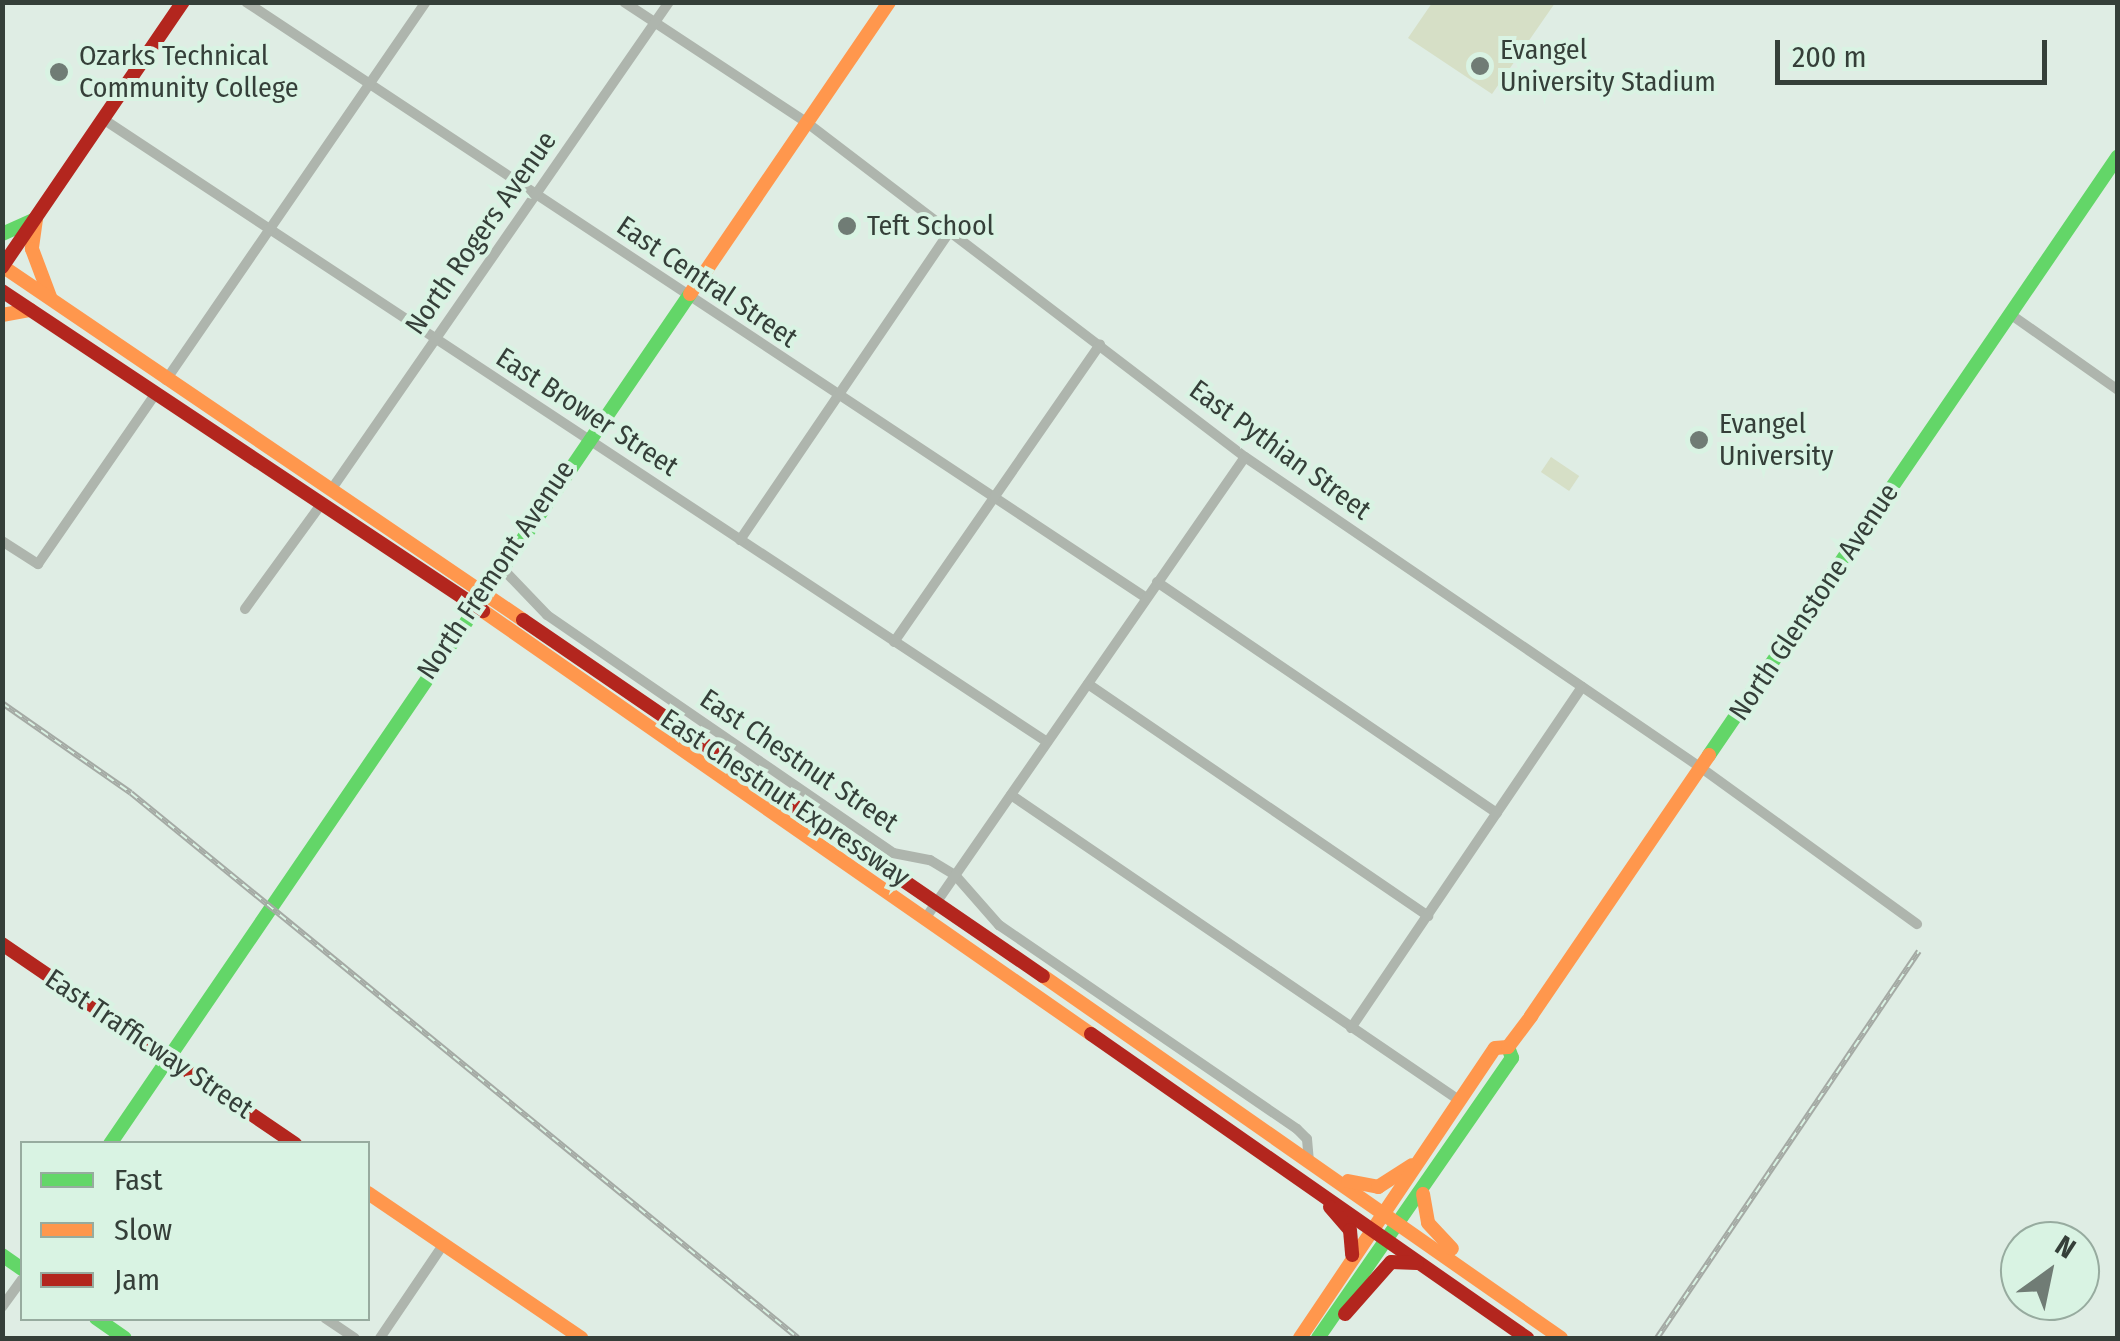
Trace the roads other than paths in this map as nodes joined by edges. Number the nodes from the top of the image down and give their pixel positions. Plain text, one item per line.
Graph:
1 (184, 2) edge
2 (246, 2) edge
3 (426, 2) edge
4 (624, 2) edge
5 (669, 2) edge
6 (888, 2) edge
7 (655, 23) junction
8 (368, 84) junction
9 (103, 119) junction
10 (806, 122) junction
11 (2118, 156) edge
12 (534, 194) junction
13 (36, 220) junction
14 (270, 229) junction
15 (950, 231) junction
16 (2, 234) edge
17 (3, 266) edge
18 (2, 291) edge
19 (687, 294) junction
20 (51, 300) junction
21 (31, 310) junction
22 (2010, 314) junction
23 (2, 315) edge
24 (435, 339) junction
25 (1100, 344) junction
26 (166, 380) junction
27 (2118, 390) edge
28 (156, 394) junction
29 (839, 398) junction
30 (587, 437) junction
31 (1245, 458) junction
32 (326, 497) junction
33 (994, 500) junction
34 (740, 540) junction
35 (2, 541) edge
36 (500, 565) junction
37 (1157, 582) junction
38 (478, 597) junction
39 (1145, 597) junction
40 (245, 609) dead end
41 (894, 642) junction
42 (1088, 684) junction
43 (1582, 686) junction
44 (1047, 742) junction
45 (1700, 767) junction
46 (1011, 794) junction
47 (1497, 813) junction
48 (955, 876) junction
49 (937, 902) junction
50 (927, 916) junction
51 (1428, 916) junction
52 (1917, 924) dead end
53 (2, 944) edge
54 (1351, 1028) junction
55 (1508, 1047) junction
56 (166, 1056) junction
57 (1459, 1100) junction
58 (1209, 1113) junction
59 (112, 1141) edge
60 (291, 1141) edge
61 (1309, 1160) junction
62 (1415, 1164) junction
63 (1326, 1172) junction
64 (1426, 1185) junction
65 (370, 1194) edge
66 (1384, 1212) junction
67 (1400, 1223) junction
68 (1373, 1227) junction
69 (1388, 1238) junction
70 (443, 1244) junction
71 (1426, 1265) junction
72 (1347, 1266) junction
73 (20, 1281) edge
74 (2, 1308) edge
75 (100, 1321) edge
76 (330, 1321) edge
77 (1543, 1333) edge
78 (125, 1338) edge
79 (355, 1338) edge
80 (380, 1338) edge
81 (581, 1338) edge
82 (1300, 1338) edge
83 (1319, 1338) edge
84 (1527, 1338) edge
85 (1561, 1338) edge

1 - 9 main road
2 - 8 street, East Central Street
3 - 8 street
4 - 7 street, East Pythian Street
5 - 7 street, North Rogers Avenue
6 - 10 main road, North Fremont Avenue
7 - 10 street, East Pythian Street
7 - 12 street, North Rogers Avenue
8 - 12 street, East Central Street
8 - 14 street
9 - 13 main road
9 - 14 street, East Brower Street
10 - 15 street, East Pythian Street
10 - 19 main road, North Fremont Avenue
11 - 22 main road, North Glenstone Avenue
12 - 19 street, East Central Street
12 - 24 street, North Rogers Avenue
13 - 16 main road
13 - 17 main road
13 - 20 main road
14 - 24 street, East Brower Street
14 - 26 street
15 - 25 street, East Pythian Street
15 - 29 street
17 - 20 main road, East Chestnut Expressway
18 - 21 main road, East Chestnut Expressway
19 - 29 street, East Central Street
19 - 30 main road, North Fremont Avenue
20 - 26 main road, East Chestnut Expressway
21 - 23 main road
21 - 28 main road, East Chestnut Expressway
22 - 27 street
22 - 45 main road, North Glenstone Avenue
24 - 30 street, East Brower Street
24 - 32 street, North Rogers Avenue
25 - 31 street, East Pythian Street
25 - 33 street
26 - 32 main road, East Chestnut Expressway
28 - 32 main road, East Chestnut Expressway
28 - 35 street
29 - 33 street, East Central Street
29 - 34 street
30 - 34 street, East Brower Street
30 - 36 main road, North Fremont Avenue
31 - 37 street
31 - 43 street, East Pythian Street
32 - 38 main road, East Chestnut Expressway
32 - 40 street, North Rogers Avenue
33 - 39 street, East Central Street
33 - 41 street
34 - 41 street, East Brower Street
36 - 38 main road, North Fremont Avenue
36 - 48 street, East Chestnut Street
37 - 39 street
37 - 47 street
38 - 49 main road, East Chestnut Expressway
38 - 50 main road, East Chestnut Expressway
38 - 56 main road, North Fremont Avenue
39 - 42 street
41 - 44 street, East Brower Street
42 - 44 street
42 - 51 street
43 - 45 street, East Pythian Street
43 - 47 street
44 - 46 street
45 - 52 street, East Pythian Street
45 - 55 main road, North Glenstone Avenue
46 - 48 street
46 - 54 street
47 - 51 street
48 - 49 street
48 - 61 street, East Chestnut Street
49 - 50 street
49 - 61 main road, East Chestnut Expressway
50 - 58 main road, East Chestnut Expressway
51 - 54 street
53 - 56 main road, East Trafficway Street
54 - 57 street
55 - 57 main road, North Glenstone Avenue
55 - 64 main road, North Glenstone Avenue
56 - 59 main road, North Fremont Avenue
56 - 60 main road, East Trafficway Street
57 - 62 main road, North Glenstone Avenue
58 - 68 main road, East Chestnut Expressway
58 - 72 main road
61 - 63 main road, East Chestnut Expressway
62 - 63 main road
62 - 66 main road, North Glenstone Avenue
63 - 66 main road, East Chestnut Expressway
64 - 67 main road, North Glenstone Avenue
64 - 77 main road
65 - 70 main road
66 - 67 main road, East Chestnut Expressway
66 - 68 main road, North Glenstone Avenue
67 - 69 main road, North Glenstone Avenue
67 - 77 main road, East Chestnut Expressway
68 - 69 main road, East Chestnut Expressway
68 - 72 main road, North Glenstone Avenue
69 - 71 main road, East Chestnut Expressway
69 - 83 main road, North Glenstone Avenue
70 - 80 street
70 - 81 main road
71 - 83 main road
71 - 84 main road, East Chestnut Expressway
72 - 82 main road, North Glenstone Avenue
73 - 74 street
75 - 78 main road
76 - 79 street
77 - 85 main road, East Chestnut Expressway

